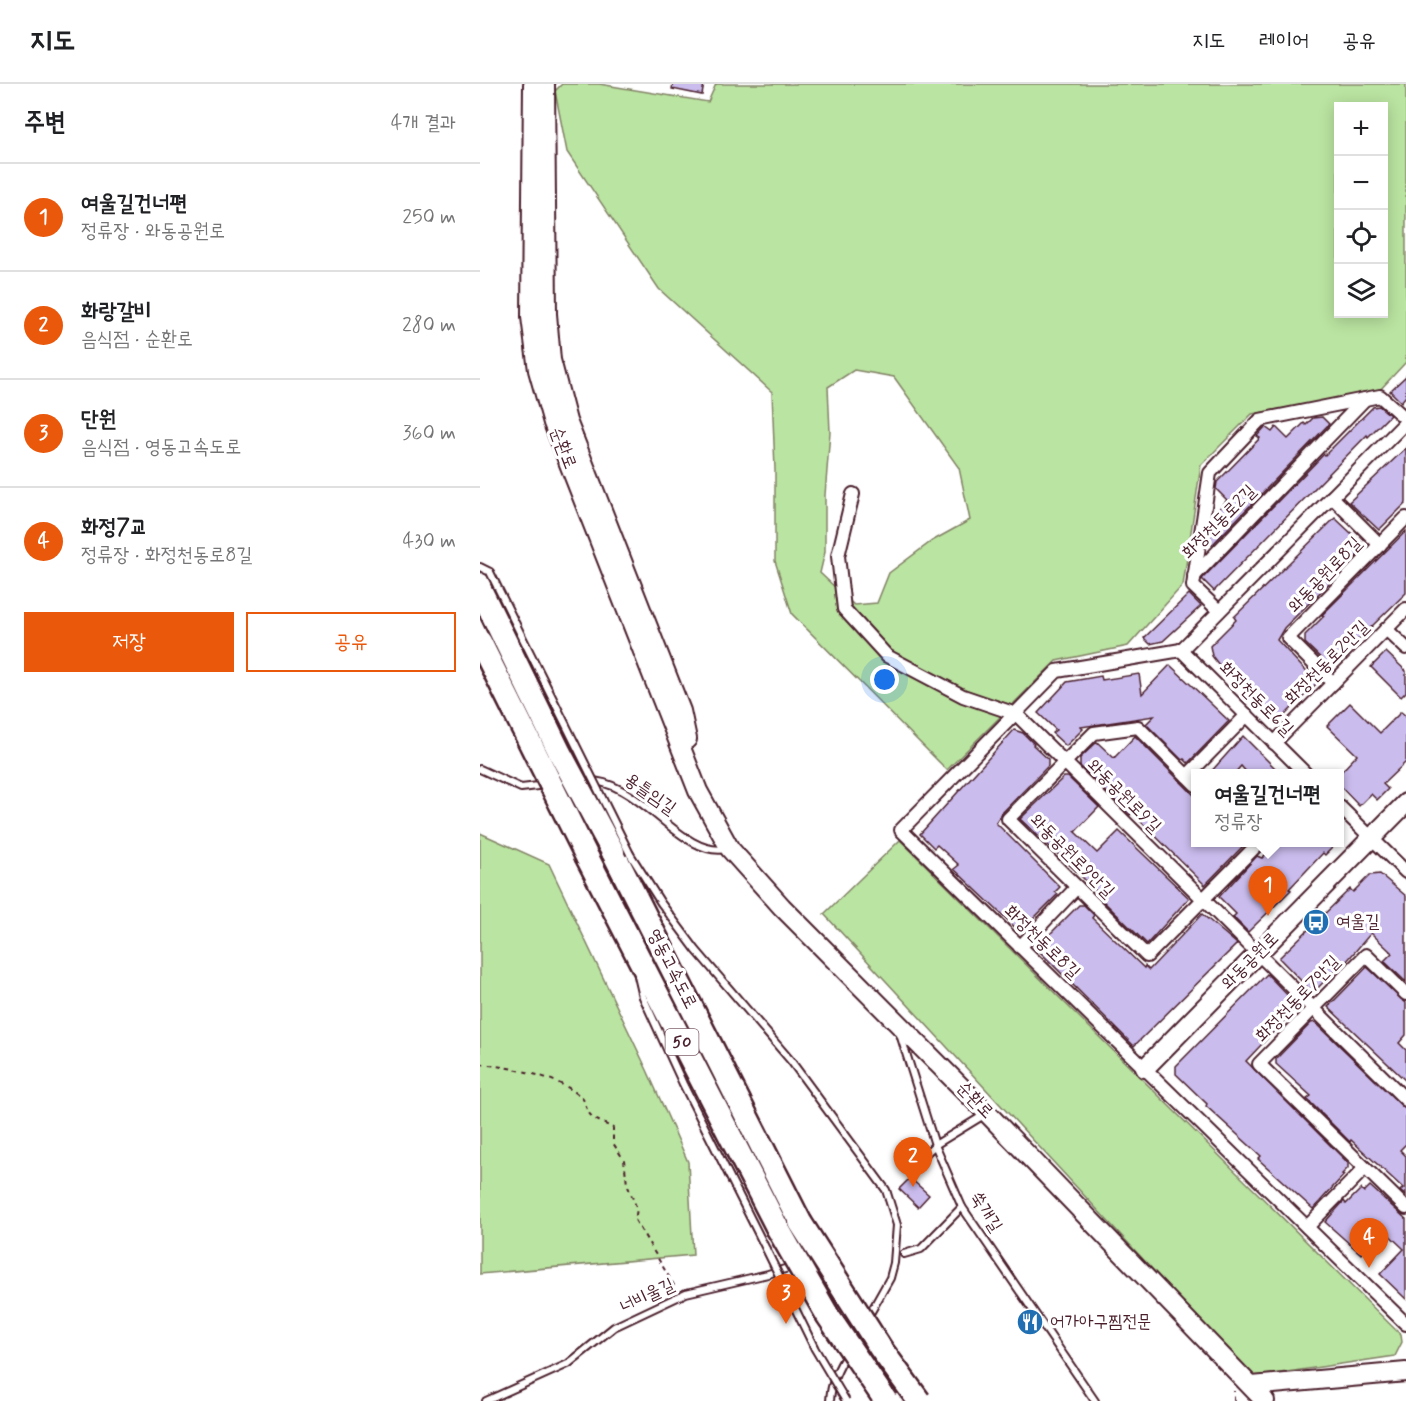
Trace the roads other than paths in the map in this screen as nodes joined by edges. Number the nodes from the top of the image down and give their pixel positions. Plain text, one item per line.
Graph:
1 (533, 84) edge
2 (546, 84) edge
3 (1365, 399) junction
4 (1406, 420) edge
5 (854, 494) dead end
6 (1332, 497) junction
7 (1406, 518) edge
8 (1380, 545) junction
9 (480, 567) edge
10 (1194, 576) junction
11 (485, 580) edge
12 (1406, 609) edge
13 (1219, 611) junction
14 (1386, 629) junction
15 (480, 642) edge
16 (1406, 648) edge
17 (1181, 650) junction
18 (1333, 682) junction
19 (1016, 714) junction
20 (1247, 715) junction
21 (1274, 742) junction
22 (1065, 762) junction
23 (480, 769) edge
24 (1202, 769) edge
25 (1301, 769) edge
26 (1191, 780) edge
27 (698, 791) junction
28 (1406, 803) edge
29 (1344, 811) edge
30 (1371, 838) junction
31 (1255, 847) edge
32 (730, 849) junction
33 (621, 853) junction
34 (1406, 872) edge
35 (1077, 887) junction
36 (1203, 899) junction
37 (628, 938) junction
38 (1020, 947) junction
39 (1258, 954) junction
40 (1406, 994) edge
41 (1313, 1008) junction
42 (894, 1018) junction
43 (1145, 1068) junction
44 (1406, 1100) edge
45 (987, 1113) junction
46 (934, 1145) junction
47 (1365, 1168) junction
48 (909, 1169) dead end
49 (962, 1207) junction
50 (1406, 1208) edge
51 (1307, 1227) junction
52 (904, 1254) dead end
53 (825, 1257) dead end
54 (1406, 1324) edge
55 (861, 1329) dead end
56 (856, 1337) dead end
57 (1406, 1372) edge
58 (1252, 1386) junction
59 (486, 1401) edge
60 (831, 1401) edge
61 (846, 1401) edge
62 (886, 1401) edge
63 (918, 1401) edge
64 (1095, 1401) edge
65 (1265, 1401) edge

1 - 27 main road, 순환로
2 - 27 main road, 순환로
3 - 4 street, 화정천동로2길
3 - 10 street, 화정천동로2길
3 - 10 street, 화정천동로2길
4 - 6 street, 화정천동로2길
5 - 19 street
6 - 8 street
6 - 13 street, 화정천동로2길
7 - 8 street, 와동공원로8길
8 - 18 street, 와동공원로8길
9 - 11 lane
10 - 13 street
11 - 33 highway, 영동고속도로 / 50, bridge
12 - 14 street, 화정천동로2안길
13 - 17 street, 화정천동로2길
14 - 16 street
14 - 18 street, 화정천동로2안길
15 - 37 highway, 영동고속도로 / 50, bridge
17 - 19 street, 화정천동로8길
17 - 20 street, 화정천동로6길
18 - 21 street, 화정천동로2안길
19 - 22 street, 와동공원로9길
19 - 38 street, 화정천동로8길
20 - 21 street, 화정천동로6길
20 - 24 street
21 - 25 street, 화정천동로6길
22 - 26 street, 와동공원로9안길
22 - 35 street, 와동공원로9안길
22 - 36 street, 와동공원로9길
23 - 32 lane, 용틀임길
27 - 32 main road, 순환로
28 - 30 main road, 와동공원로
29 - 30 street
30 - 34 street
30 - 39 main road, 와동공원로
31 - 36 street, 와동공원로9안길
32 - 42 main road, 순환로
33 - 55 lane
33 - 63 highway, 영동고속도로 / 50, bridge
35 - 36 street, 와동공원로9안길
35 - 38 street
36 - 39 street, 와동공원로9길
37 - 61 lane, bridge
37 - 62 highway, 영동고속도로 / 50, bridge
38 - 43 street, 화정천동로8길
39 - 41 street, 와동공원로9길
39 - 43 main road, 와동공원로
40 - 41 street, 화정천동로7안길
41 - 44 street, 와동공원로9길
41 - 47 street, 화정천동로7안길
42 - 45 main road, 순환로
42 - 46 lane, 쑥개길
43 - 51 street, 화정천동로8길
45 - 46 lane
45 - 58 main road, 순환로
46 - 48 lane
46 - 49 lane, 쑥개길
47 - 50 street, 화정천동로7안길
47 - 51 street
49 - 52 lane
49 - 64 lane, 쑥개길
51 - 54 street, 화정천동로8길
53 - 59 lane, 너비울길
56 - 60 lane
57 - 58 main road
58 - 65 main road, 순환로

